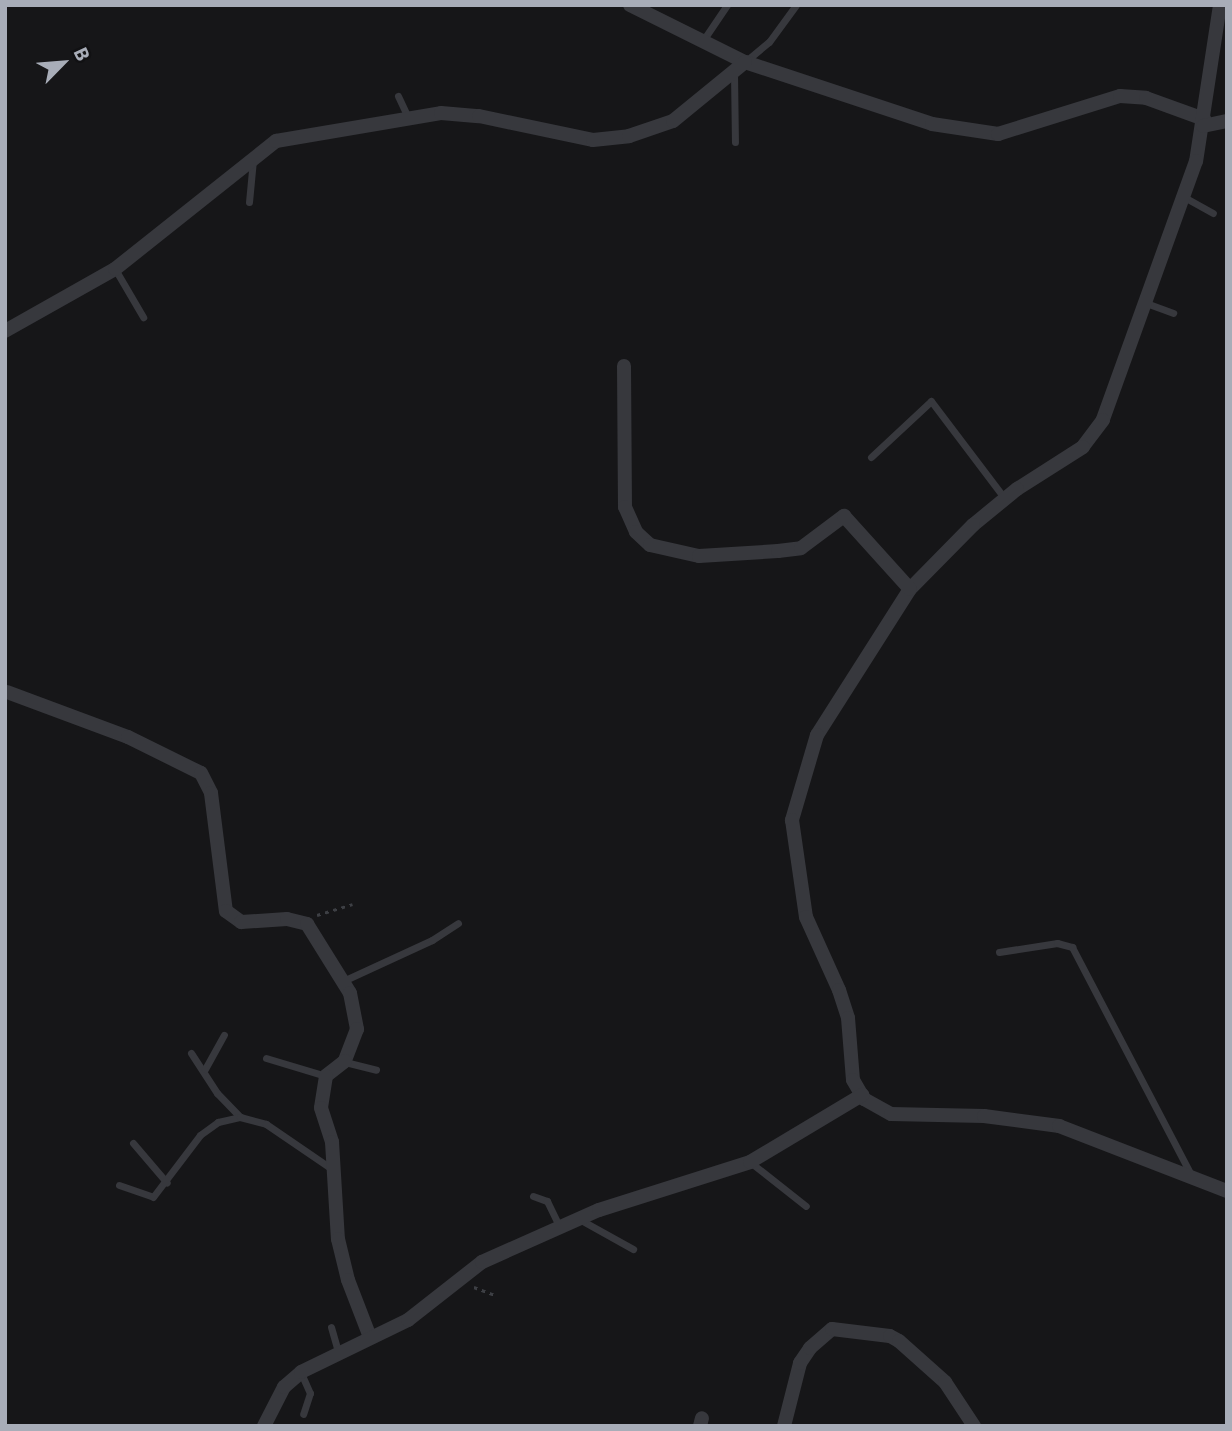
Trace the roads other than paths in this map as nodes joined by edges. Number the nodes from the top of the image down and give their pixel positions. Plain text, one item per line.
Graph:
1 (630, 5) edge
2 (727, 5) edge
3 (796, 5) edge
4 (1220, 5) edge
5 (704, 39) junction
6 (745, 62) junction
7 (734, 73) junction
8 (398, 96) dead end
9 (408, 117) junction
10 (1227, 121) edge
11 (1203, 122) junction
12 (735, 142) dead end
13 (253, 156) junction
14 (1184, 197) junction
15 (249, 202) dead end
16 (1213, 213) dead end
17 (115, 269) junction
18 (1146, 303) junction
19 (1173, 313) dead end
20 (143, 317) dead end
21 (5, 331) edge
22 (624, 366) dead end
23 (871, 457) dead end
24 (1005, 499) junction
25 (910, 589) junction
26 (7, 692) dead end
27 (458, 923) dead end
28 (999, 952) dead end
29 (342, 981) junction
30 (224, 1035) dead end
31 (191, 1053) dead end
32 (266, 1058) dead end
33 (345, 1062) junction
34 (205, 1069) junction
35 (376, 1070) dead end
36 (326, 1076) junction
37 (862, 1096) junction
38 (240, 1117) junction
39 (133, 1143) dead end
40 (750, 1162) junction
41 (332, 1169) junction
42 (1193, 1179) junction
43 (167, 1183) junction
44 (119, 1185) dead end
45 (1227, 1191) edge
46 (533, 1196) dead end
47 (806, 1206) dead end
48 (578, 1219) junction
49 (559, 1227) junction
50 (633, 1249) dead end
51 (331, 1327) dead end
52 (370, 1337) junction
53 (338, 1352) junction
54 (301, 1372) junction
55 (303, 1414) dead end
56 (264, 1426) edge
57 (784, 1426) edge
58 (974, 1426) edge

1 - 5 street
2 - 5 lane
3 - 6 lane
4 - 11 street
5 - 6 street
6 - 7 street
6 - 11 street
7 - 9 street
7 - 12 lane
8 - 9 lane
9 - 13 street
10 - 11 street
11 - 14 street
13 - 15 lane
13 - 17 street
14 - 16 lane
14 - 18 street
17 - 20 lane
17 - 21 street
18 - 19 lane
18 - 24 street
22 - 25 street
23 - 24 lane
24 - 25 street
25 - 37 street
26 - 29 street
27 - 29 lane
28 - 42 lane
29 - 33 street
30 - 34 lane
31 - 34 lane
32 - 36 lane
33 - 35 lane
33 - 36 street
34 - 38 lane
36 - 41 street
37 - 40 street
37 - 42 street
38 - 41 lane
38 - 43 lane
39 - 43 lane
40 - 47 lane
40 - 48 street
41 - 52 street
42 - 45 street
43 - 44 lane
46 - 49 lane
48 - 49 street
48 - 50 lane
49 - 52 street
51 - 53 lane
52 - 53 street
53 - 54 street
54 - 55 lane
54 - 56 street
57 - 58 street

